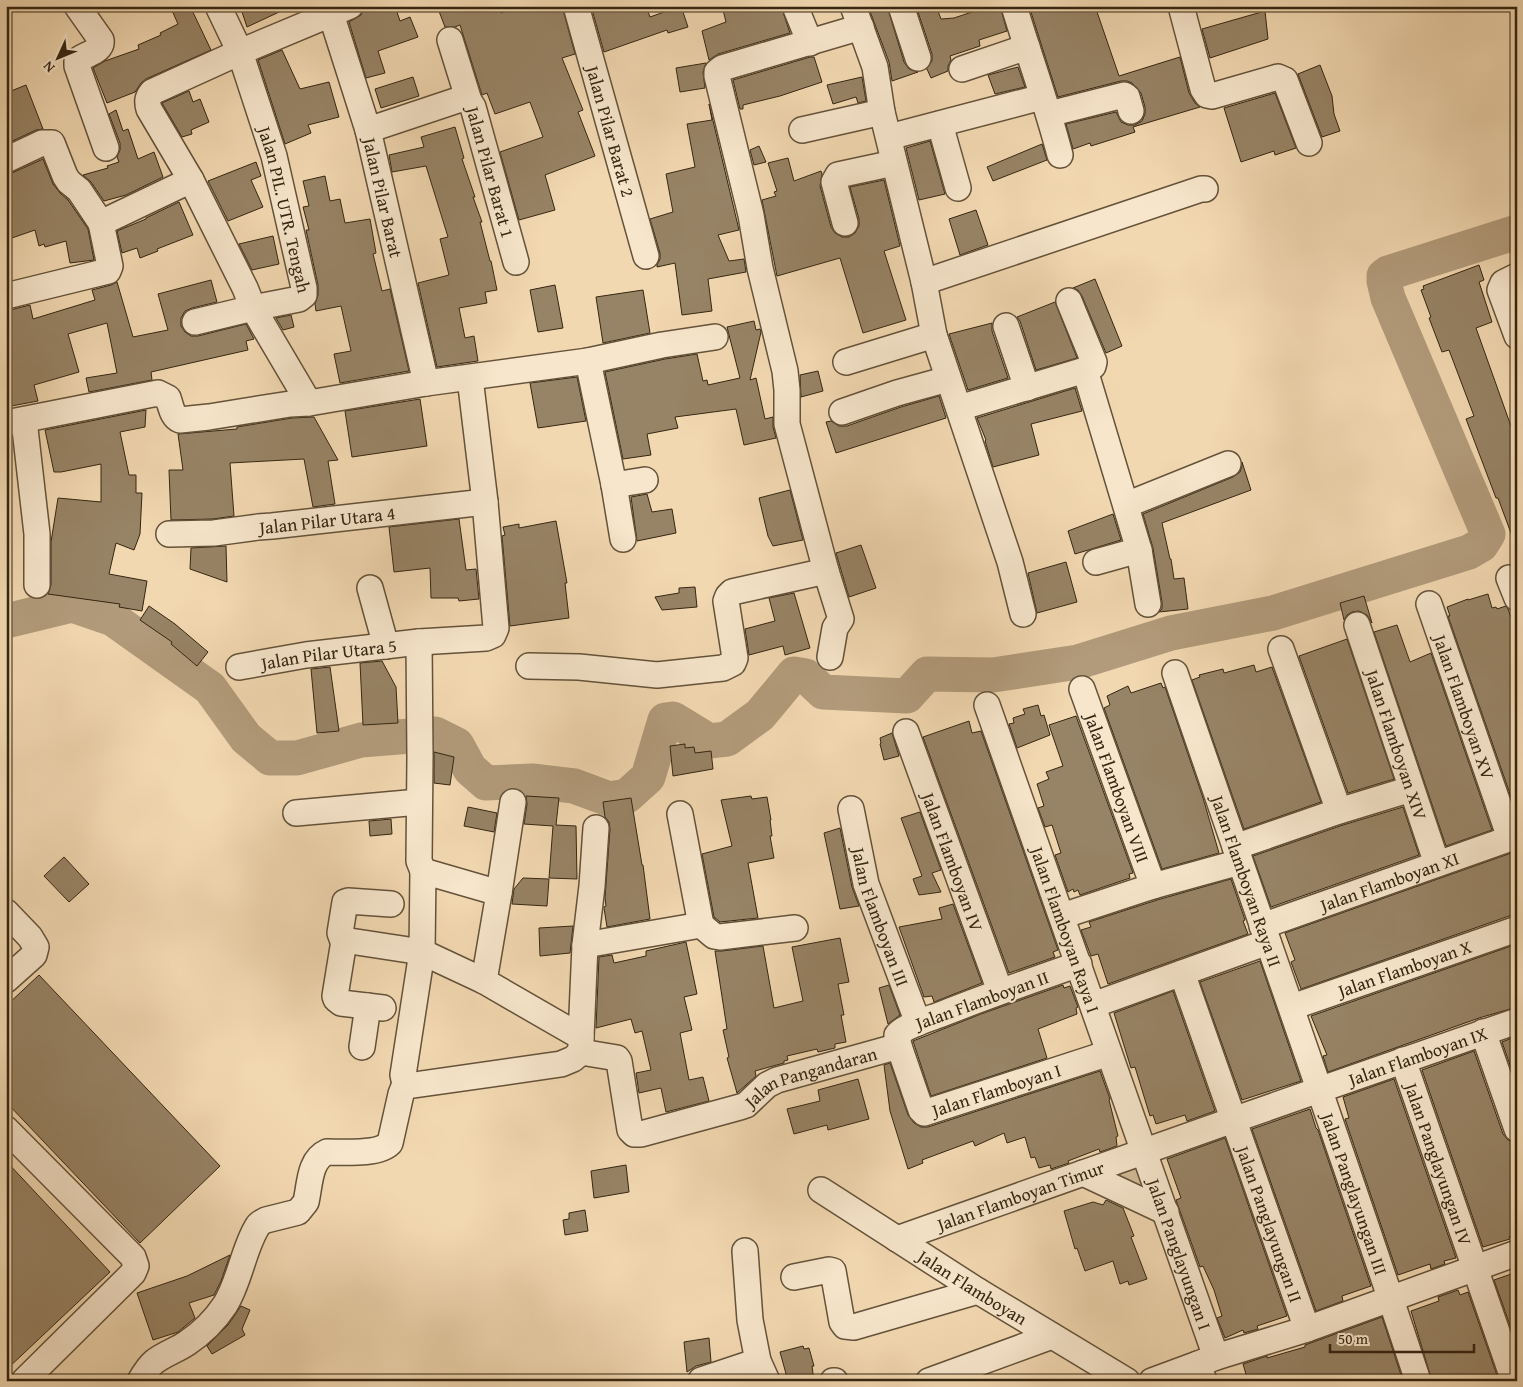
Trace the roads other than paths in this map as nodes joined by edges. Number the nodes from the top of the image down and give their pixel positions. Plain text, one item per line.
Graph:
1 (77, 6) edge
2 (218, 6) edge
3 (576, 6) edge
4 (795, 6) edge
5 (901, 6) edge
6 (1014, 6) edge
7 (1181, 6) edge
8 (341, 10) edge
9 (857, 17) edge
10 (450, 40) dead end
11 (810, 43) junction
12 (1027, 47) junction
13 (240, 52) junction
14 (918, 58) dead end
15 (962, 69) dead end
16 (469, 101) junction
17 (1046, 105) junction
18 (1131, 111) dead end
19 (882, 112) junction
20 (940, 124) junction
21 (368, 130) junction
22 (802, 130) dead end
23 (889, 137) junction
24 (1308, 143) dead end
25 (106, 148) dead end
26 (1060, 155) dead end
27 (6, 160) edge
28 (894, 163) junction
29 (191, 180) junction
30 (958, 188) dead end
31 (1205, 189) dead end
32 (101, 223) junction
33 (845, 223) dead end
34 (646, 256) dead end
35 (516, 262) dead end
36 (1513, 278) edge
37 (924, 282) junction
38 (6, 296) edge
39 (1069, 301) dead end
40 (253, 308) junction
41 (195, 322) dead end
42 (1006, 326) dead end
43 (934, 335) junction
44 (1517, 336) edge
45 (716, 337) dead end
46 (588, 361) junction
47 (846, 362) dead end
48 (1085, 370) junction
49 (470, 378) junction
50 (948, 379) junction
51 (426, 383) junction
52 (1027, 388) junction
53 (309, 403) junction
54 (959, 408) junction
55 (842, 412) dead end
56 (15, 421) edge
57 (1228, 464) dead end
58 (645, 480) dead end
59 (614, 485) junction
60 (485, 502) junction
61 (1126, 505) junction
62 (170, 534) dead end
63 (623, 539) dead end
64 (1139, 550) junction
65 (1096, 562) dead end
66 (826, 571) junction
67 (37, 585) dead end
68 (370, 588) dead end
69 (1148, 604) dead end
70 (1429, 604) dead end
71 (1023, 614) dead end
72 (1357, 625) dead end
73 (419, 642) junction
74 (386, 646) junction
75 (1281, 650) dead end
76 (830, 657) dead end
77 (529, 666) dead end
78 (239, 667) dead end
79 (1175, 673) dead end
80 (1082, 688) dead end
81 (987, 705) dead end
82 (906, 732) dead end
83 (1411, 789) junction
84 (419, 802) junction
85 (513, 802) dead end
86 (851, 809) dead end
87 (1339, 811) junction
88 (296, 813) dead end
89 (680, 814) dead end
90 (596, 828) dead end
91 (1513, 837) edge
92 (1237, 855) junction
93 (1437, 864) junction
94 (423, 871) junction
95 (1153, 886) junction
96 (498, 892) junction
97 (391, 904) dead end
98 (6, 912) edge
99 (1062, 916) junction
100 (701, 925) junction
101 (795, 928) dead end
102 (1517, 929) edge
103 (1265, 934) junction
104 (344, 944) junction
105 (585, 945) junction
106 (422, 952) junction
107 (1079, 964) junction
108 (1182, 973) junction
109 (6, 980) edge
110 (484, 981) junction
111 (1000, 991) junction
112 (1093, 1005) junction
113 (1292, 1007) junction
114 (1517, 1021) edge
115 (918, 1023) junction
116 (1483, 1032) junction
117 (581, 1045) junction
118 (899, 1046) junction
119 (362, 1047) dead end
120 (1109, 1053) junction
121 (1403, 1060) junction
122 (405, 1084) junction
123 (1320, 1090) junction
124 (1233, 1120) junction
125 (6, 1129) edge
126 (1517, 1129) edge
127 (1145, 1152) junction
128 (1083, 1173) junction
129 (821, 1190) dead end
130 (1166, 1212) junction
131 (897, 1239) junction
132 (745, 1251) dead end
133 (1517, 1253) edge
134 (1476, 1268) junction
135 (794, 1277) dead end
136 (978, 1291) junction
137 (1391, 1299) junction
138 (1307, 1329) junction
139 (1052, 1336) junction
140 (1206, 1367) edge
141 (762, 1371) edge
142 (701, 1380) edge
143 (24, 1381) edge
144 (140, 1381) edge
145 (929, 1381) edge
146 (1127, 1381) edge
147 (1152, 1381) edge
148 (1418, 1381) edge
149 (1514, 1381) edge

1 - 25 street
2 - 13 street
3 - 34 street, Jalan Pilar Barat 2
4 - 11 street
5 - 14 street
6 - 12 street
7 - 24 street
8 - 13 street
8 - 21 street, Jalan Pilar Barat
9 - 11 street
9 - 19 street
10 - 16 street
11 - 66 street
12 - 15 street
12 - 17 street
13 - 29 street
13 - 40 street, Jalan PIL. UTR. Tengah
16 - 21 street, Jalan Pilar Barat 1
16 - 35 street, Jalan Pilar Barat 1
17 - 18 street
17 - 20 street
17 - 26 street
19 - 22 street
19 - 23 street
20 - 23 street
20 - 30 street
21 - 51 street, Jalan Pilar Barat
23 - 28 street
27 - 32 street
28 - 33 street
28 - 37 street
29 - 32 street
29 - 40 street
31 - 37 street
32 - 38 street
36 - 44 street
37 - 43 street
39 - 48 street
40 - 41 street
40 - 53 street
42 - 52 street
43 - 47 street
43 - 50 street
45 - 46 street
46 - 49 street
46 - 59 street
48 - 52 street
48 - 61 street
49 - 51 street
49 - 60 street
50 - 54 street
50 - 55 street
51 - 53 street
52 - 54 street
53 - 56 street
54 - 71 street
56 - 67 street
57 - 61 street
58 - 59 street
59 - 63 street
60 - 62 street, Jalan Pilar Utara 4
60 - 73 street, Jalan Pilar Utara 5
61 - 64 street
64 - 65 street
64 - 69 street
66 - 76 street
66 - 77 street
68 - 74 street
70 - 91 street, Jalan Flamboyan XV
72 - 83 street, Jalan Flamboyan XIV
73 - 74 street, Jalan Pilar Utara 5
73 - 84 street
74 - 78 street, Jalan Pilar Utara 5
75 - 87 street
79 - 92 street, Jalan Flamboyan Raya II
80 - 95 street, Jalan Flamboyan VIII
81 - 99 street, Jalan Flamboyan Raya I
82 - 111 street, Jalan Flamboyan IV
83 - 87 street
83 - 93 street, Jalan Flamboyan XIV
84 - 88 street
84 - 94 street
85 - 96 street
86 - 115 street, Jalan Flamboyan III
87 - 92 street
89 - 100 street
90 - 105 street
91 - 93 street, Jalan Flamboyan XI
92 - 95 street
92 - 103 street, Jalan Flamboyan Raya II
93 - 103 street, Jalan Flamboyan XI
94 - 96 street
94 - 106 street
95 - 99 street
96 - 110 street
97 - 104 street
98 - 109 street
99 - 107 street, Jalan Flamboyan Raya I
100 - 101 street
100 - 105 street
102 - 113 street, Jalan Flamboyan X
103 - 108 street, Jalan Flamboyan XI
103 - 113 street, Jalan Flamboyan Raya II
104 - 106 street
104 - 119 street
105 - 117 street
106 - 110 street
106 - 122 street
107 - 111 street, Jalan Flamboyan II
107 - 112 street, Jalan Flamboyan Raya I
108 - 112 street, Jalan Flamboyan XI
108 - 124 street, Jalan Panglayungan II
110 - 117 street
111 - 115 street, Jalan Flamboyan II
112 - 120 street, Jalan Flamboyan Raya I
113 - 123 street, Jalan Flamboyan Raya II
114 - 116 street, Jalan Flamboyan IX
115 - 118 street, Jalan Flamboyan II
116 - 121 street, Jalan Flamboyan IX
116 - 126 street
117 - 118 street, Jalan Pangandaran
117 - 122 street
118 - 120 street, Jalan Flamboyan I
120 - 127 street, Jalan Flamboyan Raya I
121 - 123 street, Jalan Flamboyan IX
121 - 134 street, Jalan Panglayungan IV
122 - 144 street
123 - 124 street, Jalan Flamboyan IX
123 - 137 street, Jalan Panglayungan III
124 - 127 street, Jalan Flamboyan Timur
124 - 138 street, Jalan Panglayungan II
125 - 143 street
127 - 128 street, Jalan Flamboyan Timur
127 - 130 street, Jalan Panglayungan I
128 - 130 street
128 - 131 street, Jalan Flamboyan Timur
129 - 131 street, Jalan Flamboyan
130 - 140 street, Jalan Panglayungan I
131 - 136 street, Jalan Flamboyan
132 - 141 street
133 - 134 street
134 - 137 street
134 - 149 street, Jalan Panglayungan IV
135 - 136 street
136 - 139 street, Jalan Flamboyan
137 - 138 street
137 - 148 street, Jalan Panglayungan III
138 - 140 street
139 - 145 street
139 - 146 street, Jalan Flamboyan
140 - 147 street
141 - 142 street

